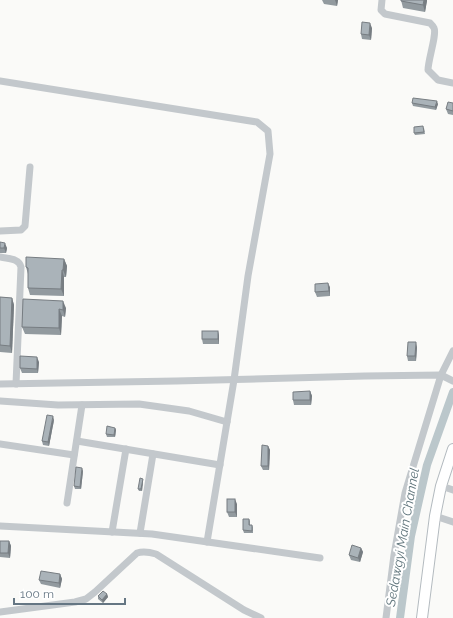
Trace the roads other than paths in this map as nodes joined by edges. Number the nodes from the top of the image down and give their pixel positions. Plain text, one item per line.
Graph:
1 (382, 0) edge
2 (0, 81) edge
3 (453, 84) edge
4 (30, 167) dead end
5 (0, 232) edge
6 (0, 257) edge
7 (453, 351) edge
8 (441, 375) junction
9 (234, 380) junction
10 (451, 380) edge
11 (0, 384) edge
12 (16, 384) junction
13 (0, 401) edge
14 (82, 405) junction
15 (227, 422) junction
16 (77, 441) junction
17 (0, 444) edge
18 (126, 449) junction
19 (453, 449) edge
20 (153, 454) junction
21 (74, 455) junction
22 (220, 465) junction
23 (440, 486) junction
24 (453, 490) edge
25 (67, 503) dead end
26 (435, 516) junction
27 (453, 522) edge
28 (0, 526) edge
29 (112, 532) junction
30 (140, 533) junction
31 (207, 542) junction
32 (320, 558) dead end
33 (0, 612) edge
34 (261, 618) edge
35 (386, 618) edge
36 (422, 618) edge

1 - 3 street
2 - 9 street
4 - 5 street
6 - 12 street
7 - 8 street
8 - 9 street
8 - 10 street
8 - 35 street
9 - 12 street
9 - 15 street
11 - 12 street
13 - 14 street
14 - 15 street
14 - 16 street
15 - 22 street
16 - 18 street
16 - 21 street
17 - 21 street
18 - 20 street
18 - 29 street
19 - 23 street
20 - 22 street
20 - 30 street
21 - 25 street
22 - 31 street
23 - 24 street
23 - 26 street
26 - 27 street
26 - 36 street
28 - 29 street
29 - 30 street
30 - 31 street
31 - 32 street
33 - 34 street

